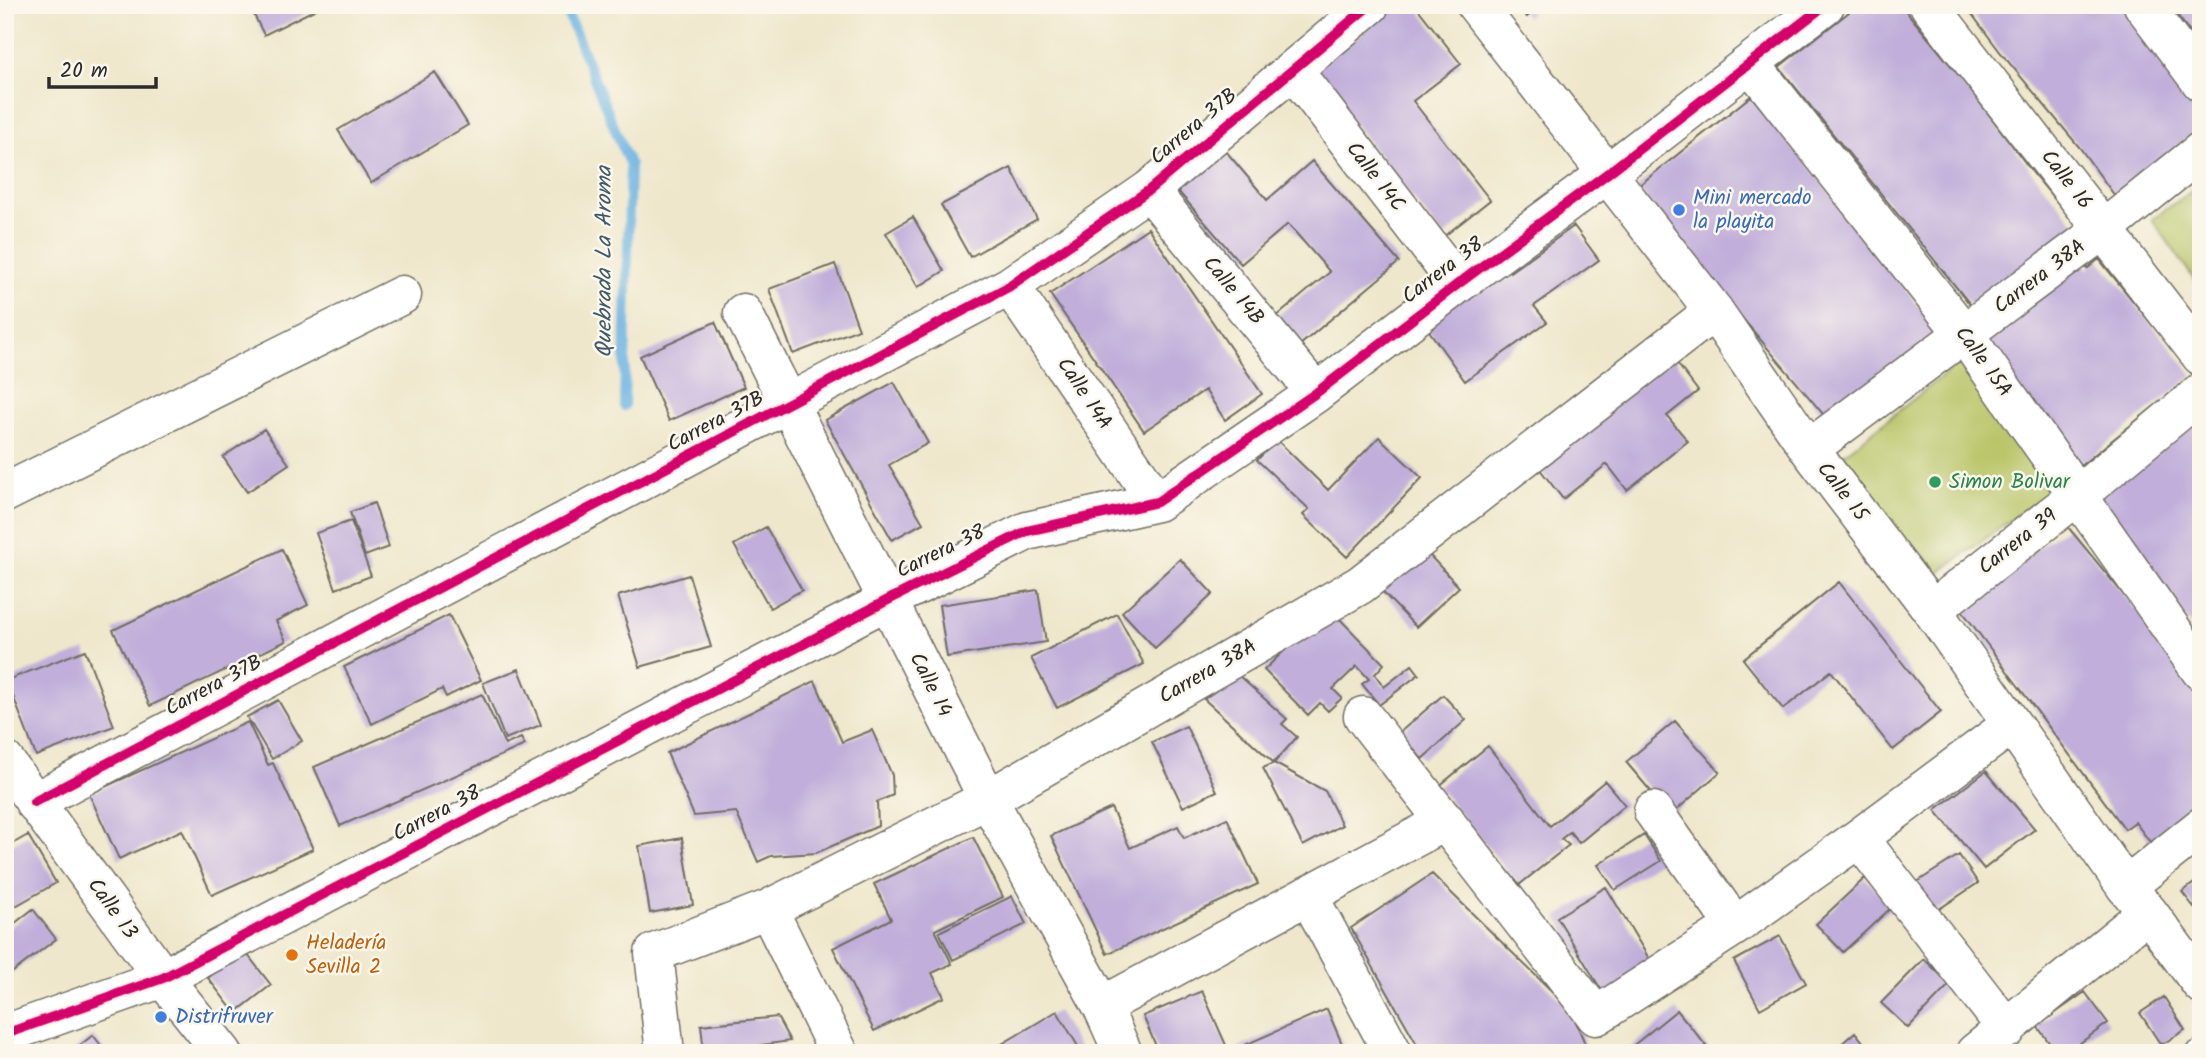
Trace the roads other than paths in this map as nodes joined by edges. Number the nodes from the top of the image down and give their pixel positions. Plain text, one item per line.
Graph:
1 (1370, 5) edge
2 (1476, 5) edge
3 (1929, 5) edge
4 (2143, 5) edge
5 (1810, 10) edge
6 (1750, 63) junction
7 (1293, 71) junction
8 (2201, 82) edge
9 (2201, 151) edge
10 (1608, 173) junction
11 (1149, 190) junction
12 (2104, 229) junction
13 (1458, 284) junction
14 (1010, 286) junction
15 (402, 295) dead end
16 (1714, 311) junction
17 (744, 313) dead end
18 (1965, 335) junction
19 (2201, 356) edge
20 (1316, 393) junction
21 (2201, 393) edge
22 (788, 405) junction
23 (1809, 449) junction
24 (5, 493) edge
25 (2078, 495) junction
26 (1157, 502) junction
27 (888, 600) junction
28 (1932, 610) junction
29 (2201, 671) edge
30 (1363, 716) dead end
31 (2011, 725) junction
32 (5, 761) edge
33 (988, 799) junction
34 (34, 802) junction
35 (1653, 811) dead end
36 (1446, 821) junction
37 (2201, 827) edge
38 (1859, 838) junction
39 (1308, 895) junction
40 (2137, 900) junction
41 (768, 909) junction
42 (1735, 926) junction
43 (163, 978) junction
44 (2201, 984) edge
45 (1102, 1006) junction
46 (2007, 1029) junction
47 (5, 1034) edge
48 (2201, 1050) edge
49 (223, 1053) edge
50 (665, 1053) edge
51 (839, 1053) edge
52 (1123, 1053) edge
53 (1393, 1053) edge
54 (1975, 1053) edge
55 (2196, 1053) edge

1 - 7 street, Carrera 37B
2 - 10 street, Calle 15
3 - 12 street, Calle 16
4 - 8 street
5 - 6 street, Carrera 38
6 - 10 street, Carrera 38
6 - 18 street, Calle 15A
7 - 11 street, Carrera 37B
7 - 13 street, Calle 14C
9 - 12 street, Carrera 38A
10 - 13 street, Carrera 38
10 - 16 street, Calle 15
11 - 14 street, Carrera 37B
11 - 20 street, Calle 14B
12 - 18 street, Carrera 38A
12 - 19 street, Calle 16
13 - 20 street, Carrera 38
14 - 22 street, Carrera 37B
14 - 26 street, Calle 14A
15 - 24 street
16 - 23 street, Calle 15
16 - 33 street, Carrera 38A
17 - 22 street, Calle 14
18 - 23 street, Carrera 38A
18 - 25 street, Calle 15A
20 - 26 street, Carrera 38
21 - 25 street, Carrera 39
22 - 27 street, Calle 14
22 - 34 street, Carrera 37B
23 - 28 street, Calle 15
25 - 28 street, Carrera 39
25 - 29 street, Calle 15A
26 - 27 street, Carrera 38
27 - 33 street, Calle 14
27 - 43 street, Carrera 38
28 - 31 street, Calle 15
30 - 36 street
31 - 38 street
31 - 40 street, Calle 15
32 - 34 street, Calle 13
33 - 41 street, Carrera 38A
33 - 45 street, Calle 14
34 - 43 street, Calle 13
35 - 42 street
36 - 39 street
36 - 42 street
37 - 40 street
38 - 42 street
38 - 46 street
39 - 45 street
39 - 53 street
40 - 44 street, Calle 15
40 - 46 street
41 - 50 street, Carrera 38A
41 - 51 street
43 - 47 street, Carrera 38
43 - 49 street, Calle 13
45 - 52 street, Calle 14
46 - 54 street
48 - 55 lane

